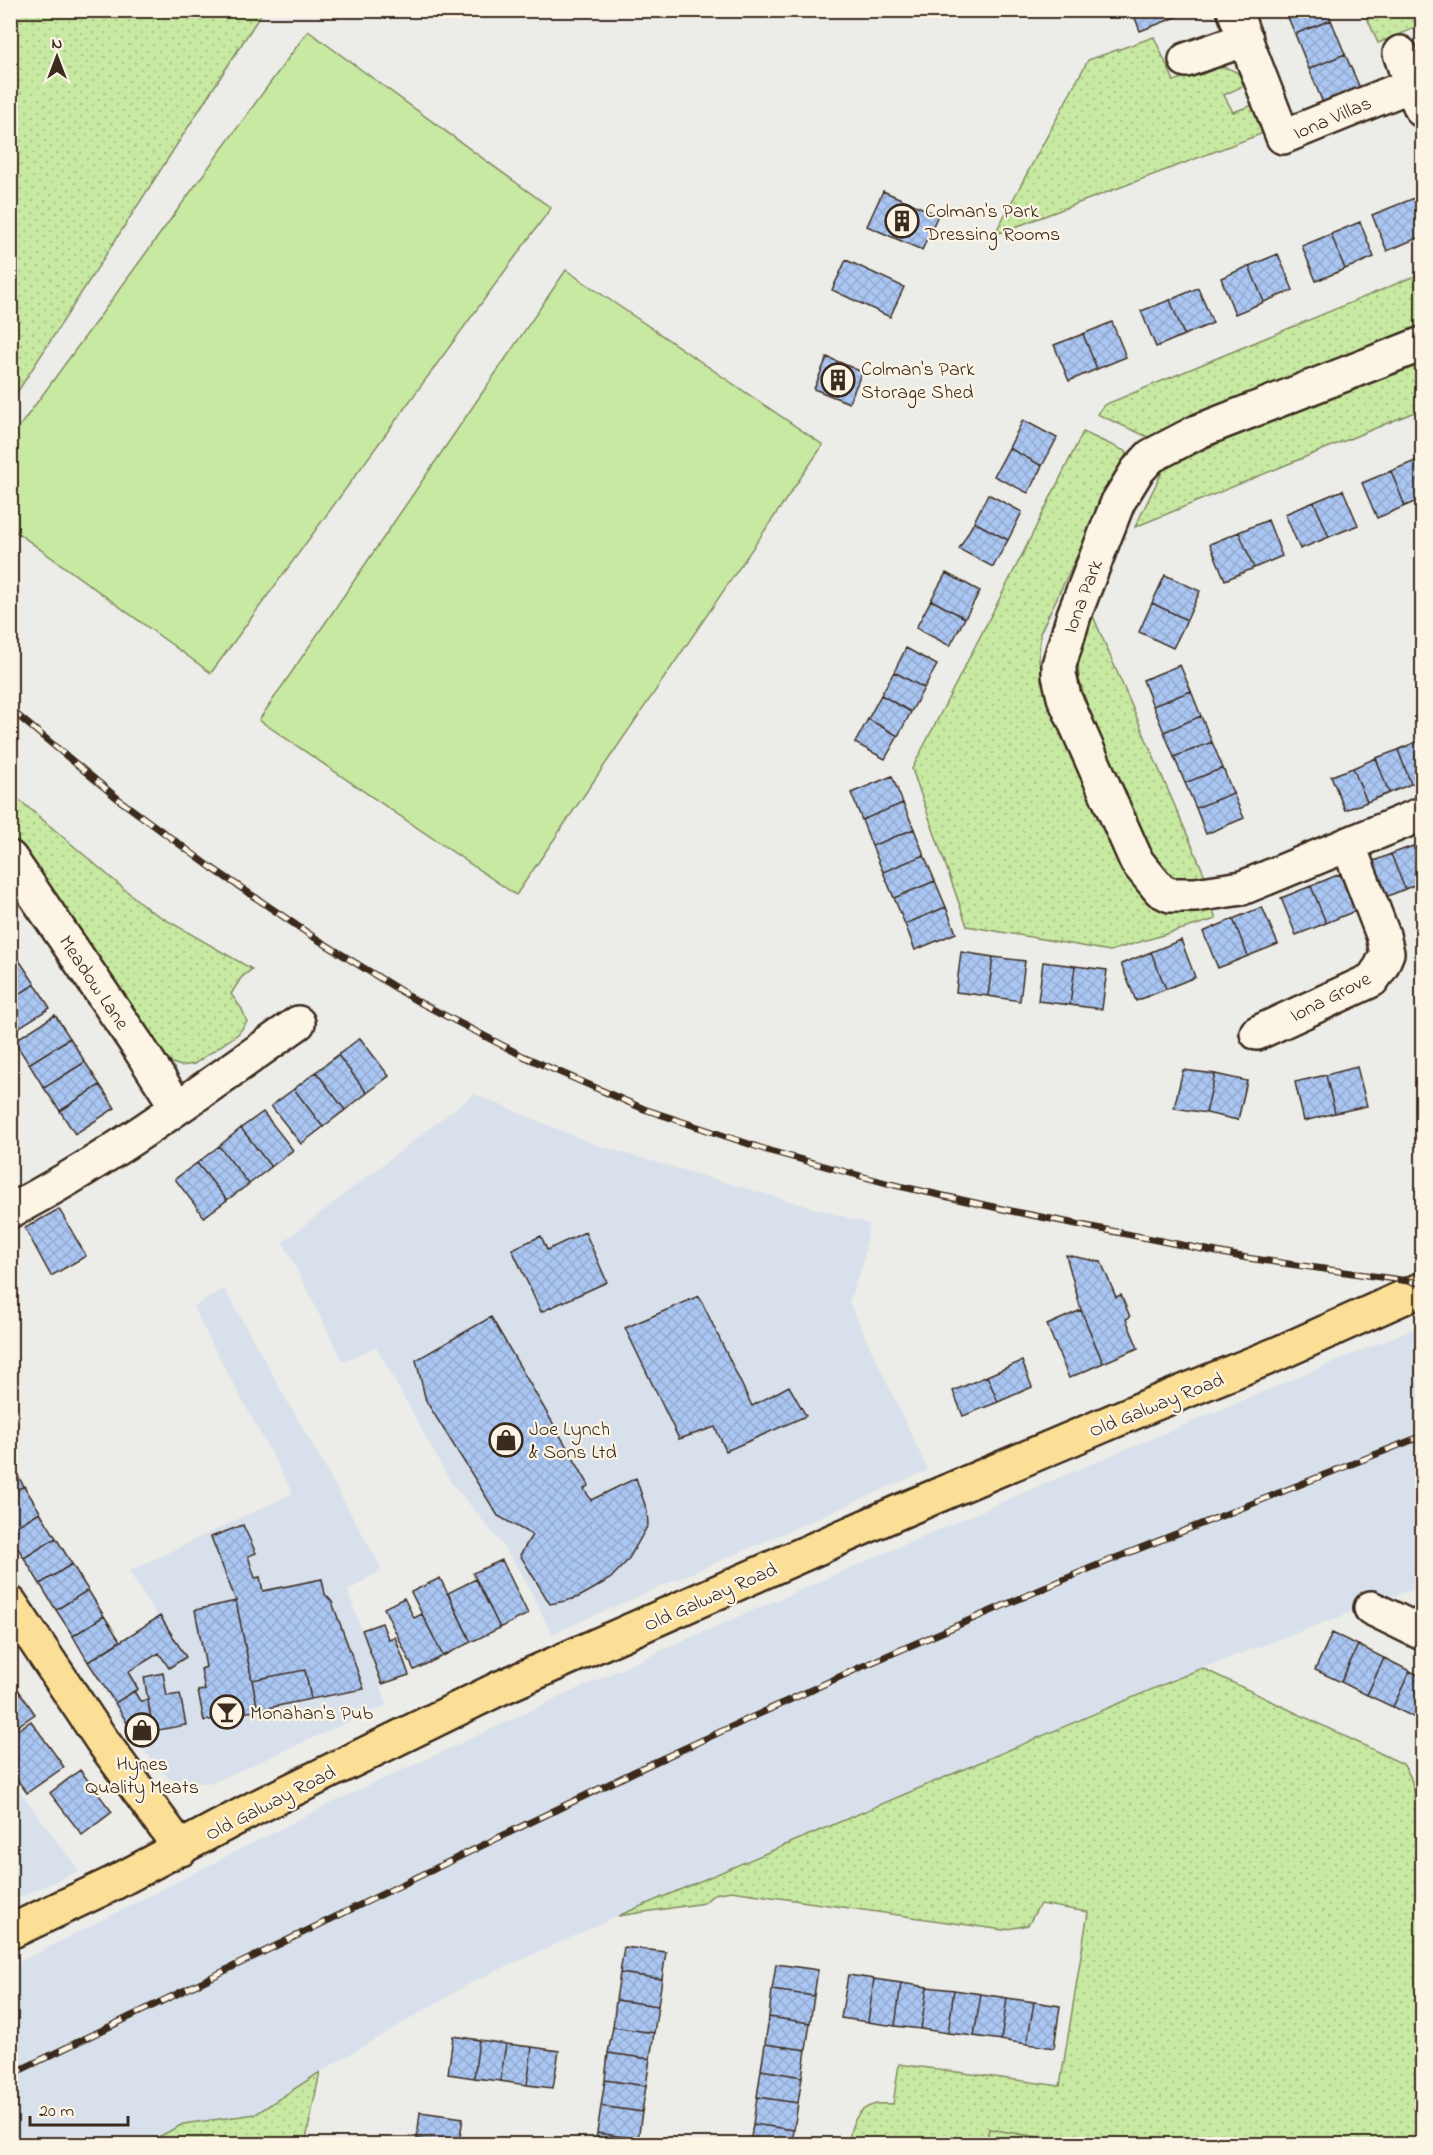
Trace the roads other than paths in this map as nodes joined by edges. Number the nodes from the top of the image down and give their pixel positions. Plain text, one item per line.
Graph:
1 (1240, 25) edge
2 (1400, 53) dead end
3 (1186, 60) dead end
4 (1417, 98) edge
5 (1422, 344) edge
6 (1422, 814) edge
7 (1348, 844) junction
8 (10, 858) edge
9 (298, 1023) dead end
10 (1257, 1033) dead end
11 (177, 1107) junction
12 (10, 1211) edge
13 (1422, 1289) edge
14 (10, 1603) edge
15 (1371, 1608) dead end
16 (1422, 1633) edge
17 (181, 1849) junction
18 (10, 1932) edge

1 - 3 street, Iona Villas
1 - 4 street, Iona Villas
2 - 4 street, Iona Villas
5 - 7 street, Iona Park
6 - 7 street, Iona Park
7 - 10 street, Iona Grove
8 - 11 street, Meadow Lane
9 - 11 street
11 - 12 street
13 - 17 main road, Old Galway Road
14 - 17 main road
15 - 16 street
17 - 18 main road, Old Galway Road

